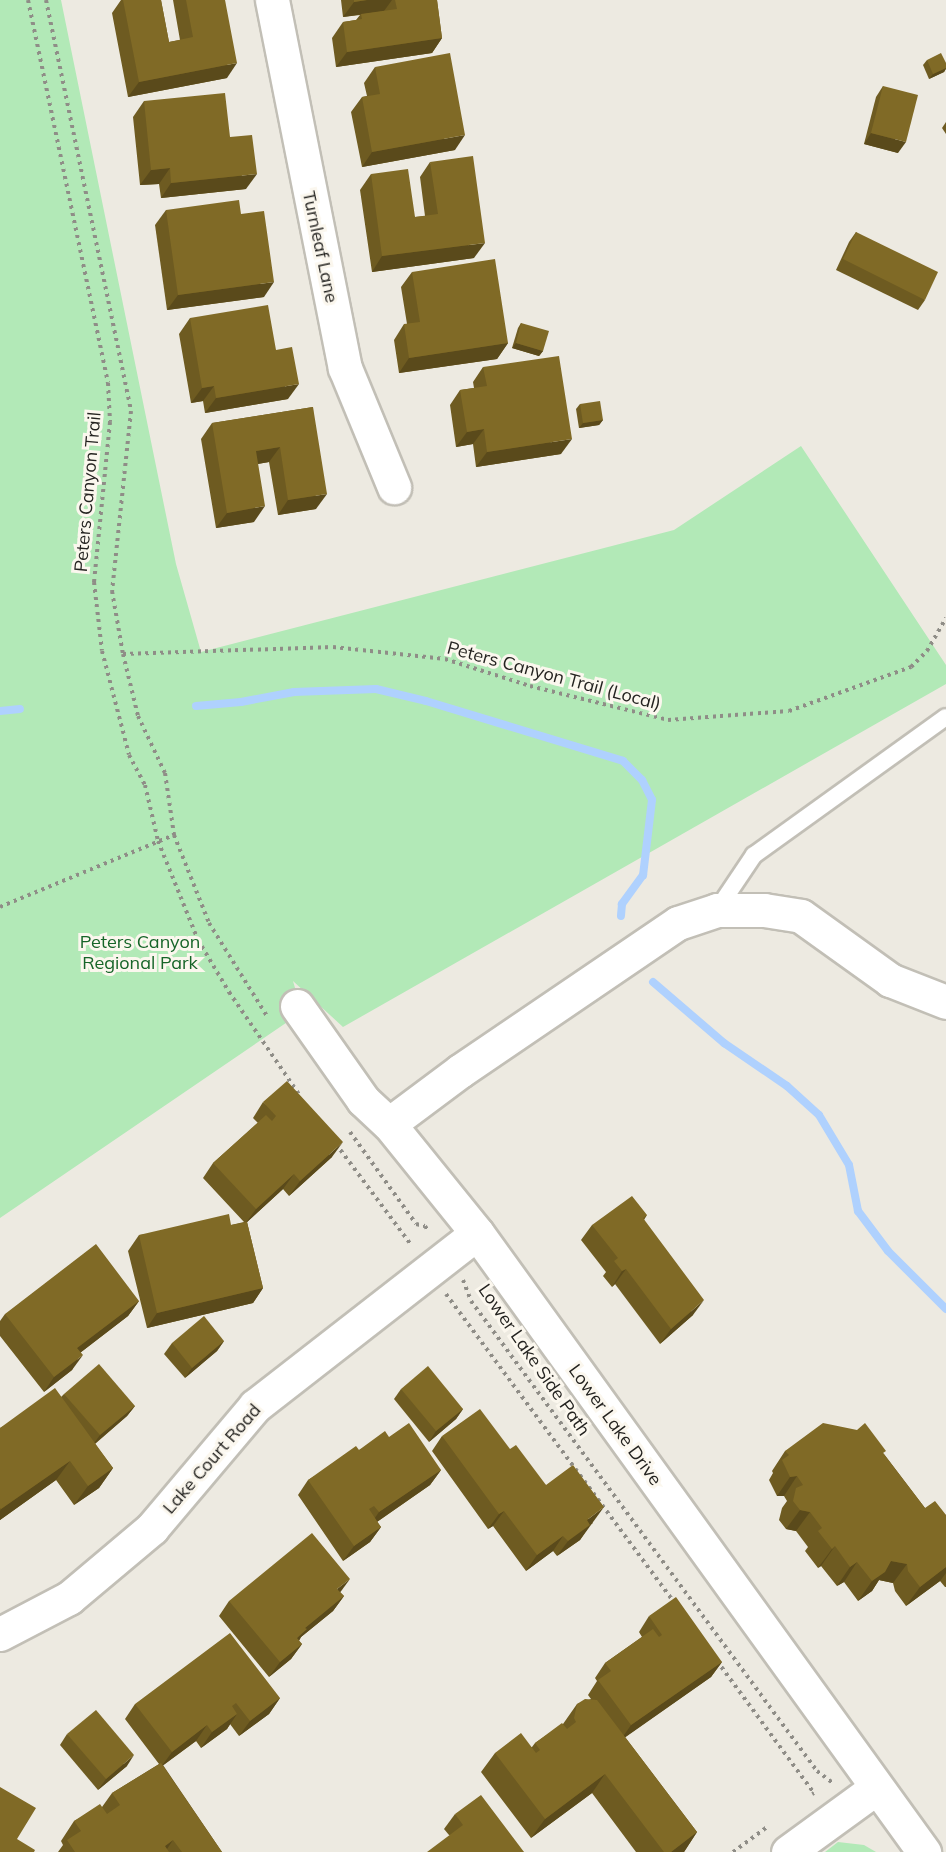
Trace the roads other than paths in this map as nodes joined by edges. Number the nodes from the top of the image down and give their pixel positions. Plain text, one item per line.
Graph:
1 (272, 0) edge
2 (394, 487) dead end
3 (946, 717) edge
4 (717, 910) junction
5 (946, 1002) edge
6 (283, 1013) road end
7 (389, 1124) junction
8 (477, 1233) junction
9 (0, 1634) edge
10 (864, 1797) junction
11 (788, 1852) edge
12 (924, 1852) edge

1 - 2 street, Turnleaf Lane
3 - 4 lane
4 - 5 street
4 - 7 street
6 - 7 street, Lower Lake Drive
7 - 8 street, Lower Lake Drive
8 - 9 street, Lake Court Road
8 - 10 street, Lower Lake Drive
10 - 11 street
10 - 12 street, Lower Lake Drive

